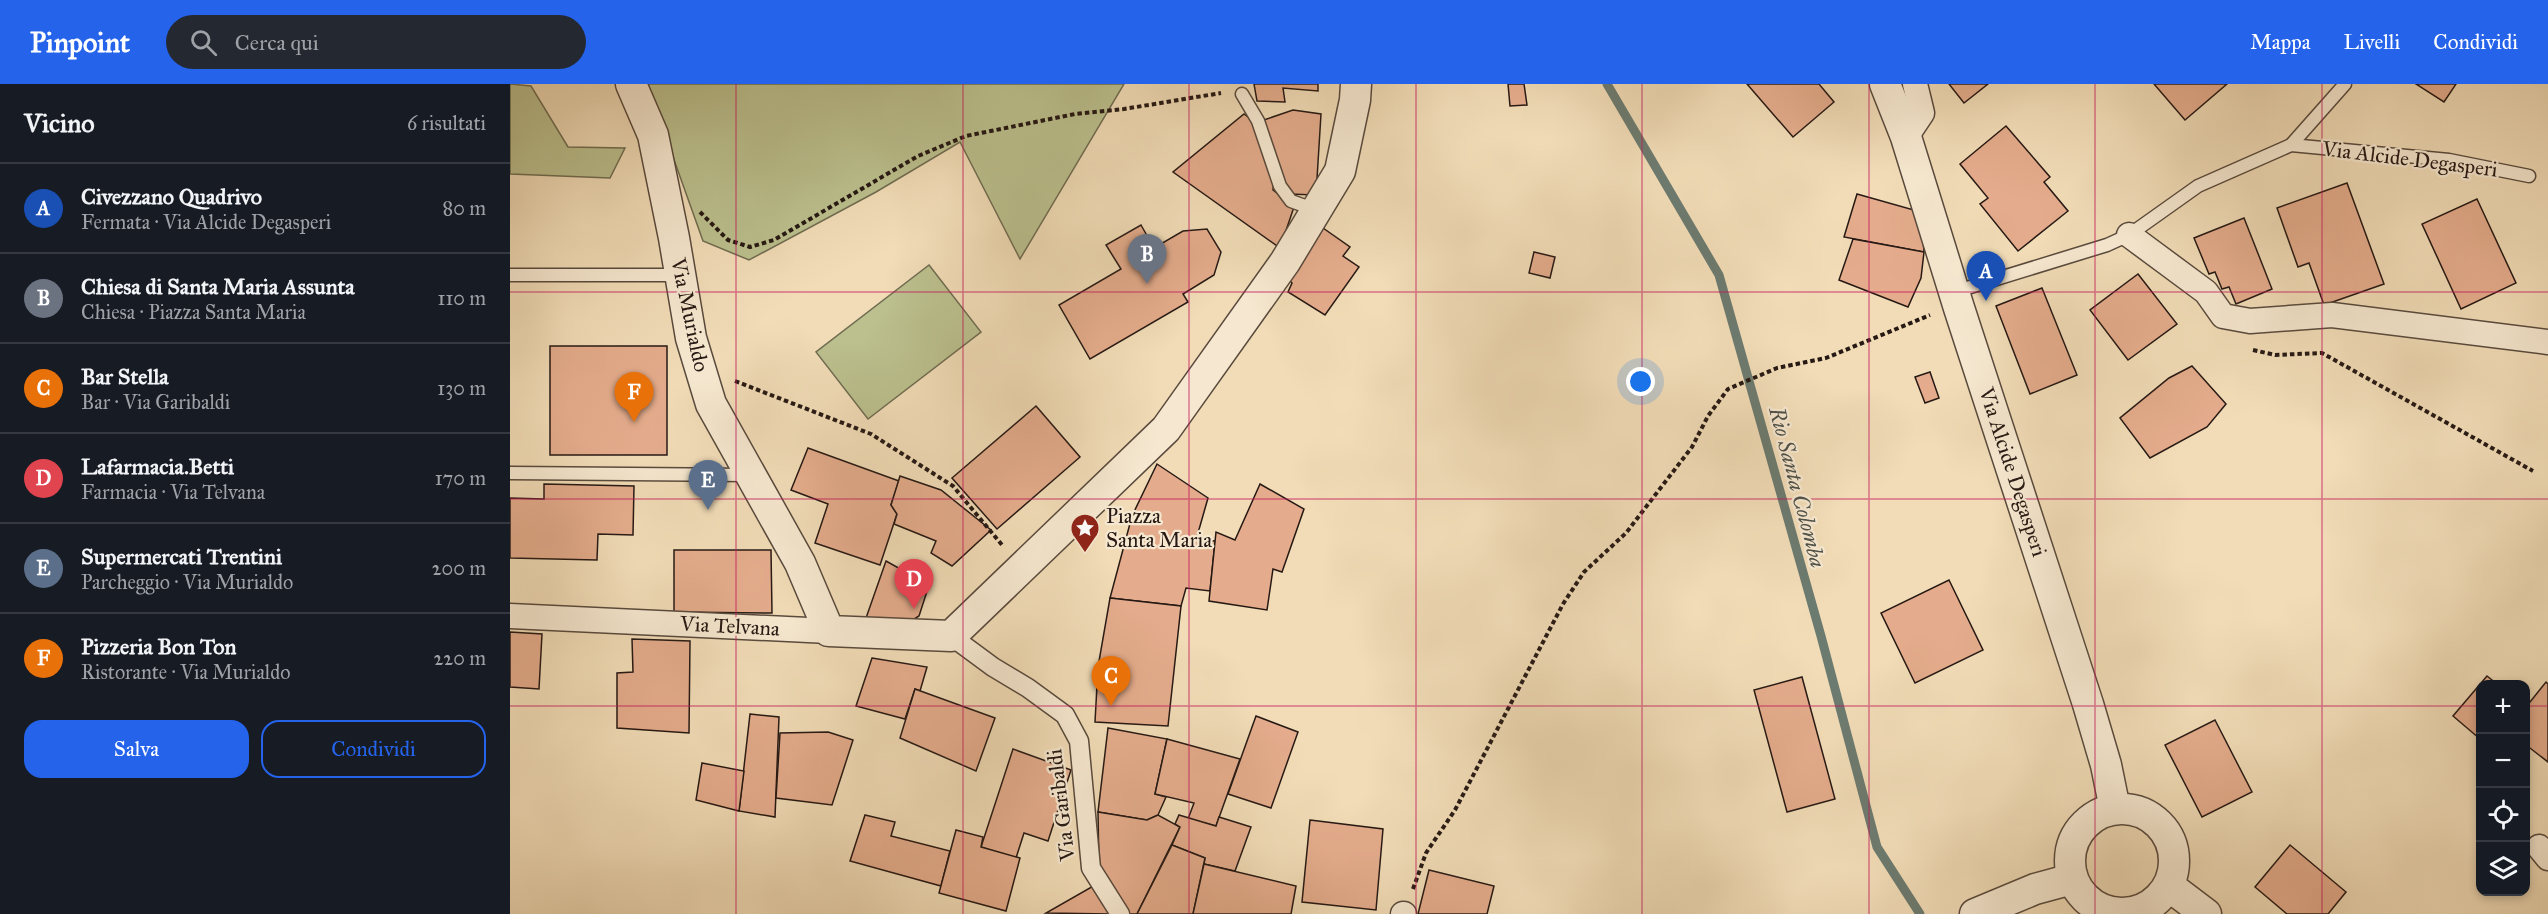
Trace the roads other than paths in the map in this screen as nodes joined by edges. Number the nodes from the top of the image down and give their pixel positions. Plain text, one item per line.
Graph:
1 (631, 84) edge
2 (1356, 84) edge
3 (1885, 84) edge
4 (1915, 84) edge
5 (2345, 84) edge
6 (1242, 94) road end
7 (1906, 137) junction
8 (2291, 145) junction
9 (2529, 176) dead end
10 (1318, 210) junction
11 (2129, 235) junction
12 (510, 275) edge
13 (680, 275) junction
14 (1954, 292) junction
15 (2548, 342) edge
16 (510, 473) edge
17 (751, 475) junction
18 (510, 616) edge
19 (830, 631) junction
20 (951, 636) junction
21 (2115, 809) junction
22 (2072, 879) junction
23 (2169, 886) junction
24 (1120, 914) edge
25 (1975, 914) edge
26 (2206, 914) edge

1 - 13 street, Via Murialdo
2 - 10 street
3 - 7 street, Via Alcide Degasperi
4 - 7 street
5 - 8 lane, Via Alcide Degasperi
6 - 10 lane
7 - 14 street, Via Alcide Degasperi
8 - 9 lane, Via Alcide Degasperi
8 - 11 lane, Via Alcide Degasperi
10 - 20 street
11 - 14 lane, Via Alcide Degasperi
11 - 15 street
12 - 13 lane
13 - 17 street, Via Murialdo
14 - 21 street, Via Alcide Degasperi
16 - 17 lane
17 - 19 street, Via Murialdo
18 - 19 street, Via Telvana
19 - 20 street, Via Telvana
20 - 24 street, Via Garibaldi
21 - 22 street
21 - 23 street
22 - 23 street
22 - 25 street
23 - 26 street

